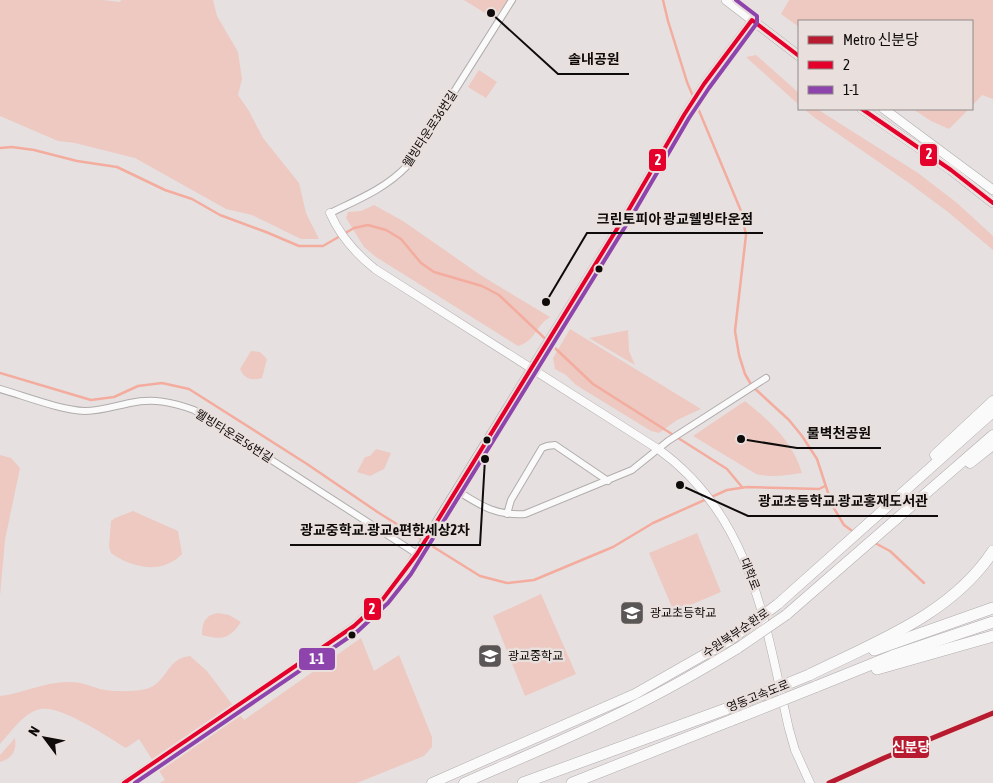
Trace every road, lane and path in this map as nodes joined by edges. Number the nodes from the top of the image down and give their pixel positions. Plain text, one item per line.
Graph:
1 (512, 0) edge
2 (726, 0) edge
3 (752, 20) junction
4 (798, 55) edge
5 (863, 110) edge
6 (885, 110) edge
7 (993, 190) edge
8 (993, 203) edge
9 (330, 213) joint
10 (531, 368) junction
11 (766, 378) dead end
12 (0, 389) edge
13 (993, 401) edge
14 (993, 412) edge
15 (993, 435) edge
16 (993, 445) edge
17 (658, 449) junction
18 (608, 481) junction
19 (456, 490) junction
20 (878, 513) junction
21 (507, 514) junction
22 (894, 520) junction
23 (993, 550) edge
24 (416, 554) junction
25 (993, 608) edge
26 (993, 622) edge
27 (993, 636) edge
28 (809, 675) junction
29 (816, 687) junction
30 (240, 705) tunnel mouth
31 (151, 766) tunnel mouth
32 (124, 783) edge
33 (432, 783) edge
34 (464, 783) edge
35 (523, 783) edge
36 (572, 783) edge
37 (810, 783) edge

1 - 9 street, 웰빙타운로36번길
2 - 3 main road
3 - 4 main road
3 - 10 street
5 - 8 main road
6 - 7 main road
9 - 10 street, 웰빙타운로36번길
10 - 17 street, 대학로
10 - 19 street
11 - 17 street
12 - 24 street, 웰빙타운로56번길
13 - 20 highway
14 - 20 highway, 수원북부순환로
15 - 22 highway, 수원북부순환로
16 - 22 highway
17 - 18 street
17 - 37 street, 대학로
18 - 21 street
18 - 21 street
19 - 21 street
19 - 24 street
20 - 33 highway, 수원북부순환로, bridge
22 - 34 highway, 수원북부순환로, bridge
23 - 28 highway
24 - 30 street
25 - 28 highway, 영동고속도로
26 - 29 highway, 영동고속도로
27 - 29 highway
28 - 35 highway, 영동고속도로, bridge
29 - 36 highway, 영동고속도로, bridge
31 - 32 street

